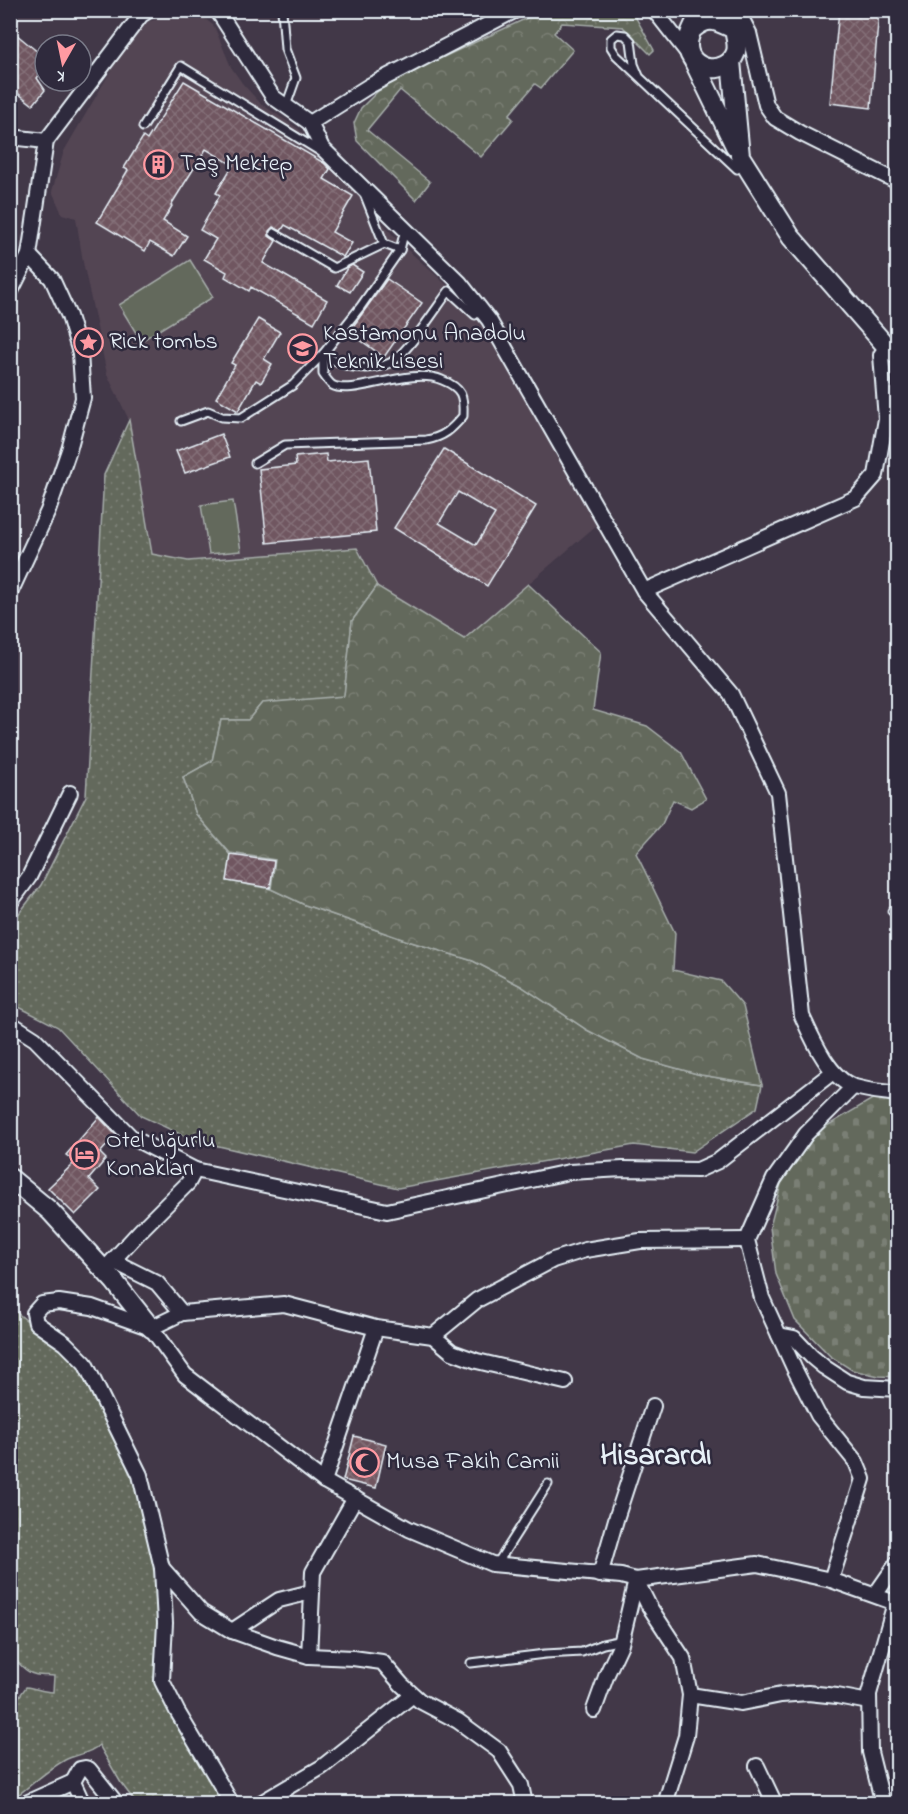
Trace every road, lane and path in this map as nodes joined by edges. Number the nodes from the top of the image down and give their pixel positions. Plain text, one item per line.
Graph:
1 (149, 10) edge
2 (217, 10) edge
3 (282, 10) edge
4 (516, 10) edge
5 (654, 10) edge
6 (701, 10) edge
7 (735, 17) edge
8 (694, 28) junction
9 (731, 61) junction
10 (694, 62) junction
11 (639, 76) junction
12 (286, 106) junction
13 (310, 123) junction
14 (142, 127) dead end
15 (10, 136) edge
16 (46, 141) junction
17 (740, 156) junction
18 (897, 182) edge
19 (405, 229) junction
20 (274, 233) dead end
21 (384, 244) junction
22 (400, 250) junction
23 (29, 255) junction
24 (10, 293) edge
25 (475, 315) dead end
26 (892, 351) edge
27 (323, 354) junction
28 (180, 421) dead end
29 (255, 463) dead end
30 (644, 591) junction
31 (10, 593) edge
32 (70, 793) dead end
33 (10, 903) edge
34 (10, 1023) edge
35 (833, 1072) junction
36 (853, 1087) junction
37 (897, 1094) edge
38 (195, 1170) junction
39 (10, 1178) edge
40 (747, 1240) junction
41 (108, 1265) junction
42 (182, 1313) junction
43 (151, 1328) junction
44 (376, 1328) junction
45 (778, 1335) junction
46 (434, 1336) junction
47 (565, 1382) dead end
48 (897, 1389) edge
49 (653, 1406) dead end
50 (324, 1481) junction
51 (548, 1484) dead end
52 (355, 1498) junction
53 (897, 1562) edge
54 (496, 1564) junction
55 (162, 1568) junction
56 (600, 1575) junction
57 (636, 1580) junction
58 (831, 1580) junction
59 (311, 1592) junction
60 (874, 1595) junction
61 (896, 1604) edge
62 (232, 1631) junction
63 (622, 1640) junction
64 (309, 1656) junction
65 (471, 1663) dead end
66 (413, 1695) junction
67 (690, 1695) junction
68 (869, 1702) junction
69 (594, 1710) dead end
70 (757, 1766) dead end
71 (73, 1782) junction
72 (42, 1800) edge
73 (24, 1803) edge
74 (83, 1803) edge
75 (117, 1803) edge
76 (232, 1803) edge
77 (259, 1803) edge
78 (525, 1803) edge
79 (665, 1803) edge
80 (775, 1803) edge
81 (883, 1803) edge

1 - 16 street
2 - 12 street
3 - 12 lane
4 - 13 street
5 - 10 street
6 - 8 main road
7 - 8 main road
7 - 9 main road
7 - 18 street
8 - 10 main road
9 - 10 main road
9 - 17 main road
10 - 17 main road
11 - 11 lane
11 - 17 lane
12 - 13 street
13 - 19 street
14 - 21 lane
15 - 16 street
16 - 23 street
17 - 26 main road
19 - 22 lane
19 - 30 street
20 - 21 lane
21 - 22 lane
22 - 27 lane
23 - 24 street
23 - 31 street
25 - 27 lane
26 - 30 street
27 - 28 lane
27 - 29 lane
30 - 35 street
32 - 33 street
34 - 38 street
35 - 36 street
35 - 38 street
36 - 37 street
36 - 40 street
38 - 41 street
39 - 41 main road
40 - 45 street
40 - 46 street
41 - 42 street
41 - 43 main road
42 - 43 street
42 - 44 street
43 - 50 street
43 - 55 street
44 - 46 street
44 - 50 street
45 - 48 street
45 - 58 street
46 - 47 street
49 - 56 street
50 - 52 street
51 - 54 lane
52 - 54 street
52 - 59 street
53 - 60 street
54 - 56 street
55 - 62 street
55 - 76 street
56 - 57 street
57 - 58 street
57 - 63 street
57 - 67 street
58 - 60 street
59 - 62 street
59 - 64 street
60 - 61 street
61 - 68 street
62 - 64 street
63 - 65 lane
63 - 69 street
64 - 66 street
66 - 77 street
66 - 78 street
67 - 68 street
67 - 79 street
68 - 81 street
70 - 80 street
71 - 72 street
71 - 74 street
71 - 75 street
72 - 73 street

